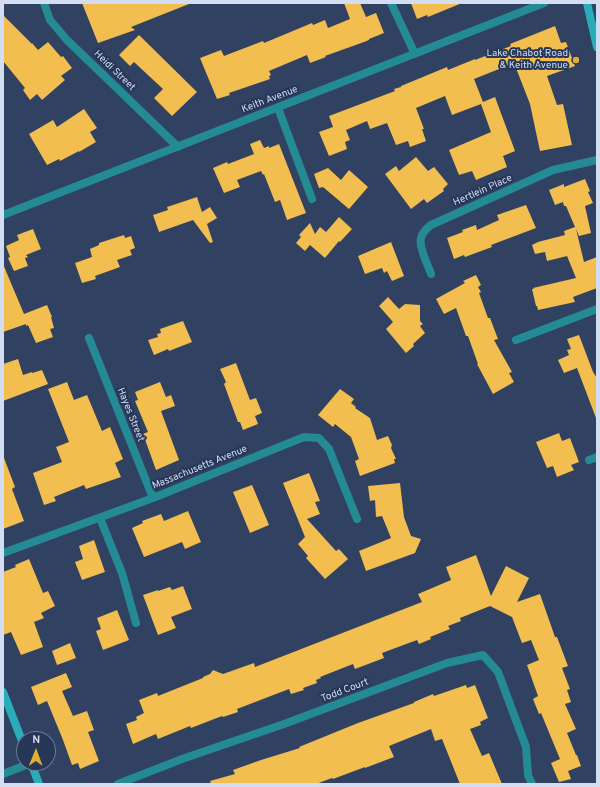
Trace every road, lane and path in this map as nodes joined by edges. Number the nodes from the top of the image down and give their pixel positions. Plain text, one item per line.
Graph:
1 (44, 3) edge
2 (391, 3) edge
3 (544, 3) edge
4 (587, 3) edge
5 (597, 47) edge
6 (415, 54) junction
7 (278, 108) junction
8 (178, 147) junction
9 (597, 160) edge
10 (312, 199) dead end
11 (3, 215) edge
12 (431, 274) dead end
13 (597, 310) edge
14 (89, 338) dead end
15 (516, 340) dead end
16 (597, 457) edge
17 (589, 460) dead end
18 (153, 498) junction
19 (100, 518) junction
20 (357, 519) dead end
21 (3, 553) edge
22 (136, 623) dead end
23 (3, 692) edge
24 (18, 731) edge
25 (16, 769) edge
26 (34, 771) edge
27 (3, 774) edge
28 (39, 784) edge
29 (118, 784) edge
30 (532, 784) edge

1 - 8 street, Heidi Street
2 - 6 street
3 - 6 street, Keith Avenue
4 - 5 street
6 - 7 street, Keith Avenue
7 - 8 street, Keith Avenue
7 - 10 street
8 - 11 street, Keith Avenue
9 - 12 street, Hertlein Place
13 - 15 street
14 - 18 street, Hayes Street
16 - 17 street
18 - 19 street, Massachusetts Avenue
18 - 20 street, Massachusetts Avenue
19 - 21 street, Massachusetts Avenue
19 - 22 street
23 - 24 street
25 - 27 street
26 - 28 street
29 - 30 street, Todd Court

